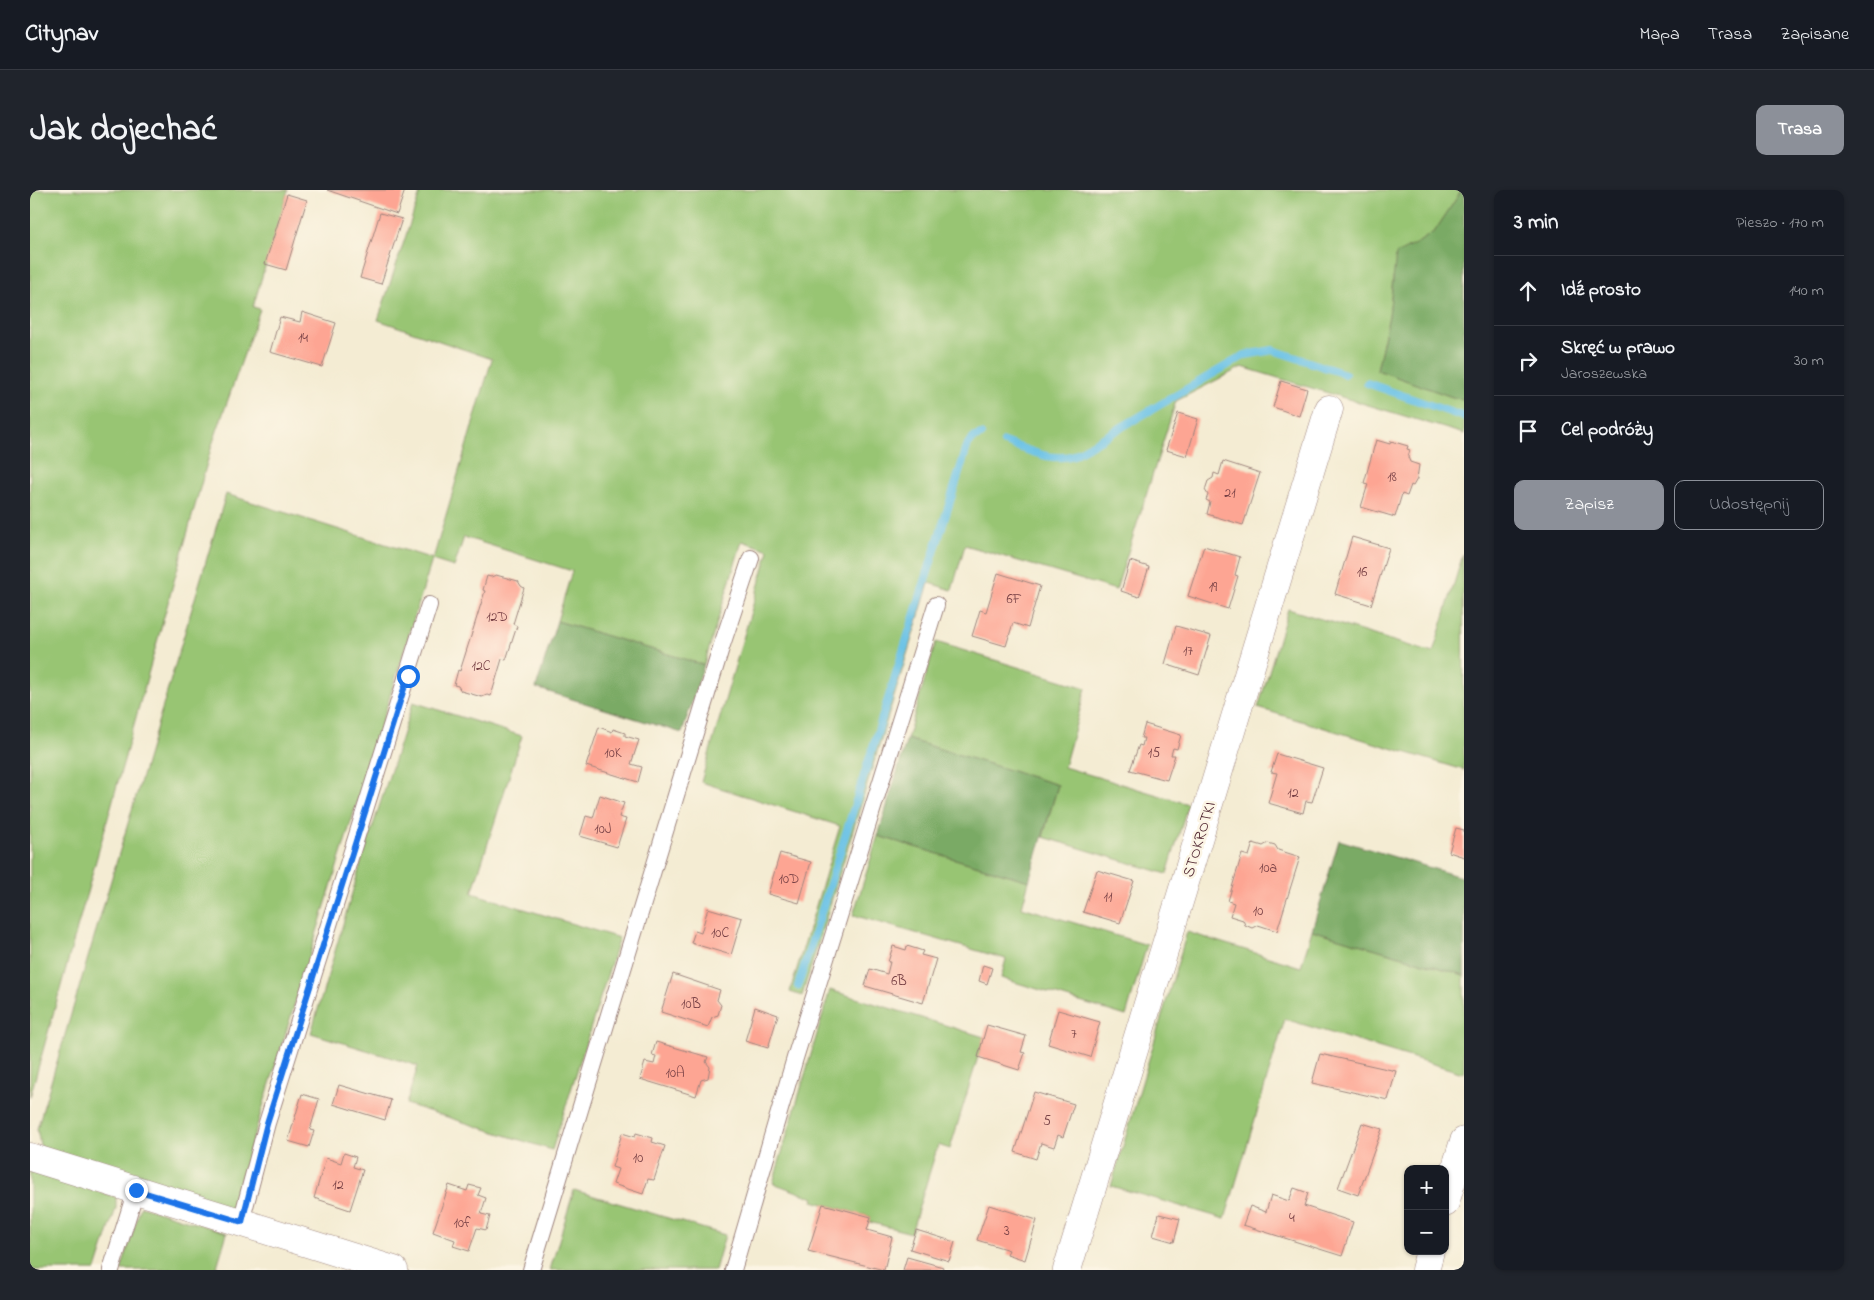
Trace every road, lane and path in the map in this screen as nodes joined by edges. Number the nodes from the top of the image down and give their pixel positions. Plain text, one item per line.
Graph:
1 (1329, 408) dead end
2 (751, 558) dead end
3 (429, 605) dead end
4 (936, 606) dead end
5 (1464, 1141) edge
6 (30, 1157) edge
7 (136, 1190) junction
8 (1449, 1190) edge
9 (242, 1222) junction
10 (1429, 1255) edge
11 (111, 1270) edge
12 (394, 1270) edge
13 (531, 1270) edge
14 (733, 1270) edge
15 (1067, 1270) edge
16 (1425, 1270) edge

1 - 15 street, STOKROTKI
2 - 13 lane
3 - 9 lane
4 - 14 lane
5 - 8 street
6 - 7 street
7 - 9 street
7 - 11 lane
9 - 12 street
10 - 16 street

